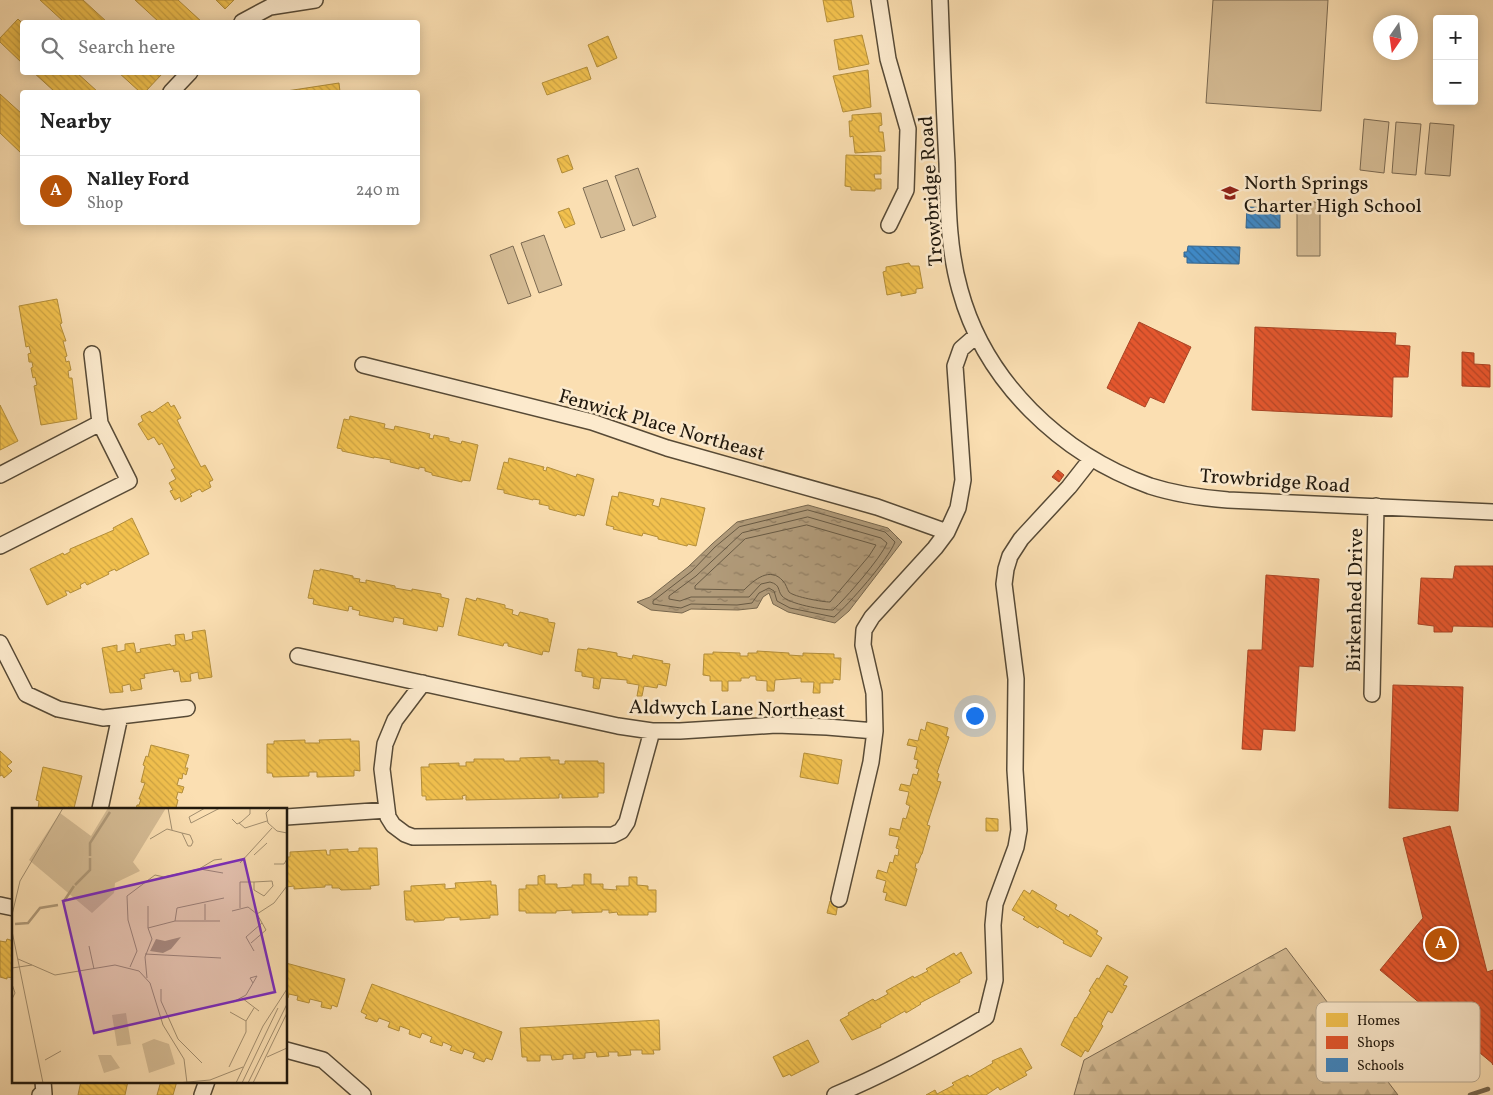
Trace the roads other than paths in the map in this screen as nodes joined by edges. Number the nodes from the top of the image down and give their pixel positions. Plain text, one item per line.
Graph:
1 (315, 0) edge
2 (879, 0) edge
3 (940, 0) edge
4 (269, 4) edge
5 (245, 20) edge
6 (187, 75) edge
7 (173, 90) edge
8 (889, 225) dead end
9 (977, 335) junction
10 (92, 354) dead end
11 (363, 365) dead end
12 (100, 423) junction
13 (1091, 459) junction
14 (0, 476) edge
15 (1376, 506) junction
16 (1493, 512) edge
17 (947, 532) junction
18 (0, 546) edge
19 (0, 643) edge
20 (298, 656) dead end
21 (423, 683) junction
22 (1372, 694) dead end
23 (187, 708) dead end
24 (120, 716) junction
25 (652, 731) junction
26 (875, 731) junction
27 (100, 808) edge
28 (387, 810) junction
29 (288, 817) edge
30 (840, 899) dead end
31 (288, 1051) edge
32 (43, 1082) edge
33 (207, 1082) edge
34 (40, 1095) edge
35 (202, 1095) edge
36 (363, 1095) edge
37 (835, 1095) edge

1 - 4 street
2 - 8 street
3 - 9 street, Trowbridge Road
4 - 5 street
6 - 7 street
9 - 13 street, Trowbridge Road
9 - 17 street
10 - 12 street
11 - 17 street, Fenwick Place Northeast
12 - 14 street
12 - 18 street
13 - 15 street, Trowbridge Road
13 - 37 street
15 - 16 street, Trowbridge Road
15 - 22 street, Birkenhed Drive
17 - 26 street
19 - 24 street
20 - 21 street, Aldwych Lane Northeast
21 - 25 street, Aldwych Lane Northeast
21 - 28 street
23 - 24 street
24 - 27 street
25 - 26 street, Aldwych Lane Northeast
25 - 28 street
26 - 30 street
28 - 29 street
31 - 36 street
32 - 34 street
33 - 35 street

